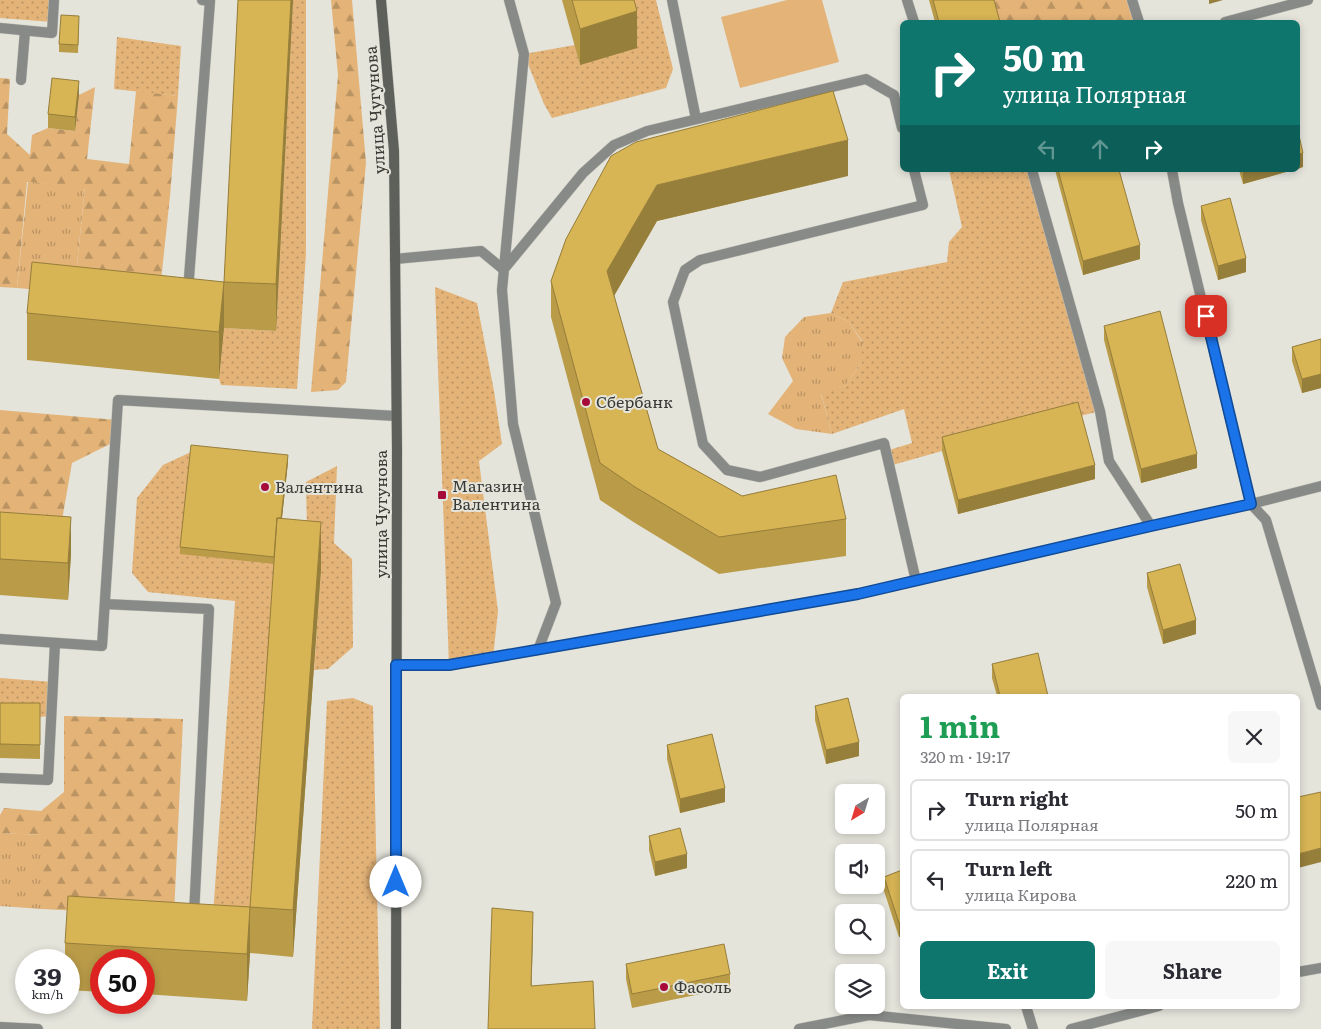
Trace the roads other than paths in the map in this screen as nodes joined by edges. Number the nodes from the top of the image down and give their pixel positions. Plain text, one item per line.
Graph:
1 (54, 0) edge
2 (202, 0) edge
3 (381, 0) edge
4 (509, 0) edge
5 (672, 0) edge
6 (907, 0) edge
7 (1132, 0) edge
8 (1308, 0) edge
9 (913, 20) edge
10 (1138, 20) edge
11 (1232, 20) edge
12 (0, 28) edge
13 (25, 31) junction
14 (20, 80) dead end
15 (696, 119) junction
16 (900, 120) edge
17 (915, 172) edge
18 (1033, 172) edge
19 (1172, 172) edge
20 (395, 259) junction
21 (504, 270) junction
22 (188, 302) edge
23 (396, 416) junction
24 (1321, 486) edge
25 (1251, 504) junction
26 (1151, 526) junction
27 (916, 581) junction
28 (105, 604) junction
29 (0, 639) edge
30 (55, 643) junction
31 (538, 650) junction
32 (396, 665) junction
33 (1321, 705) edge
34 (0, 778) edge
35 (194, 917) edge
36 (1321, 968) edge
37 (1300, 972) edge
38 (1027, 1009) edge
39 (1148, 1009) edge
40 (0, 1028) edge
41 (38, 1029) edge
42 (396, 1029) edge
43 (798, 1029) edge
44 (1006, 1029) edge
45 (1033, 1029) edge
46 (1071, 1029) edge

1 - 13 street
2 - 22 street
3 - 20 main road, улица Чугунова
4 - 21 street
5 - 15 street
6 - 9 street
7 - 10 street
8 - 11 street
12 - 13 street
13 - 14 street
15 - 16 street
15 - 21 street
17 - 27 street
18 - 26 street
19 - 25 street
20 - 21 street
20 - 23 main road, улица Чугунова
21 - 31 street
23 - 28 street
23 - 32 main road, улица Чугунова
24 - 25 street
25 - 26 street
25 - 33 street
26 - 27 street
27 - 31 street
28 - 30 street
28 - 35 street
29 - 30 street
30 - 34 street
31 - 32 street
32 - 42 main road, улица Чугунова
36 - 37 street
38 - 45 street
39 - 46 street
40 - 41 street
43 - 44 street

